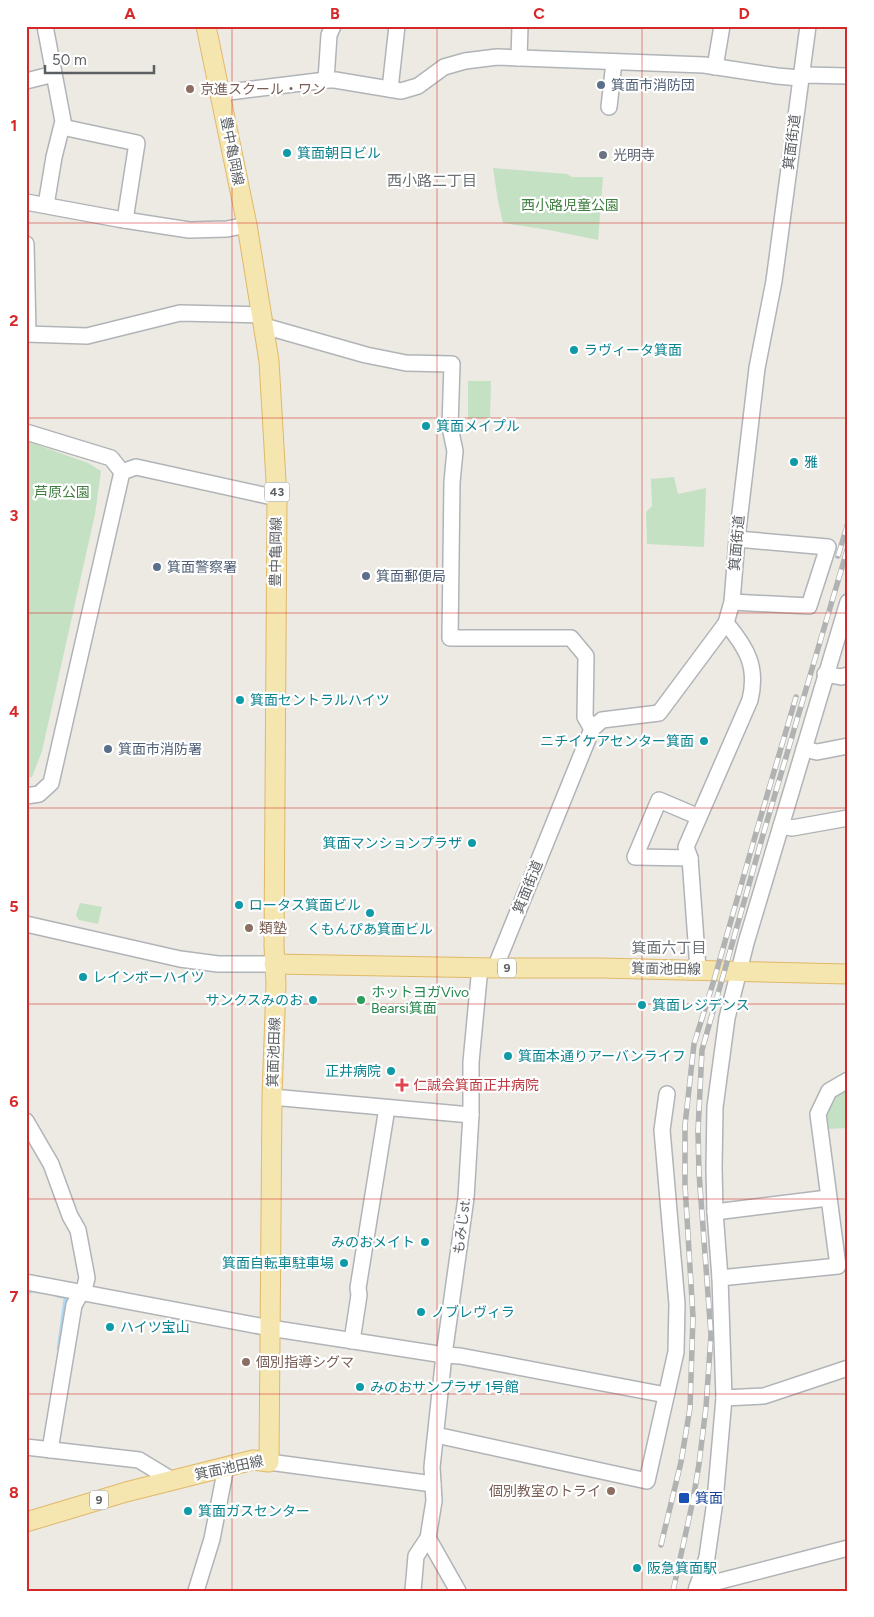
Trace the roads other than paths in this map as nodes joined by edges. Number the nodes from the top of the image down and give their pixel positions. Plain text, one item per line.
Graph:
1 (45, 26) edge
2 (206, 26) edge
3 (332, 26) edge
4 (397, 26) edge
5 (520, 26) edge
6 (722, 26) edge
7 (808, 26) edge
8 (519, 58) junction
9 (614, 62) junction
10 (715, 67) junction
11 (54, 74) junction
12 (848, 76) edge
13 (800, 78) junction
14 (26, 80) edge
15 (326, 80) junction
16 (390, 89) junction
17 (221, 93) junction
18 (609, 107) dead end
19 (62, 127) junction
20 (26, 202) edge
21 (46, 205) junction
22 (125, 220) junction
23 (247, 225) junction
24 (26, 244) edge
25 (263, 321) junction
26 (27, 334) edge
27 (26, 432) edge
28 (122, 472) junction
29 (277, 498) junction
30 (737, 539) junction
31 (732, 602) junction
32 (848, 602) edge
33 (726, 623) junction
34 (825, 674) junction
35 (848, 675) edge
36 (592, 728) junction
37 (848, 746) edge
38 (804, 749) junction
39 (26, 796) edge
40 (700, 817) junction
41 (848, 818) edge
42 (782, 826) junction
43 (690, 858) junction
44 (26, 924) edge
45 (274, 964) junction
46 (488, 967) junction
47 (698, 969) junction
48 (739, 970) junction
49 (848, 974) edge
50 (848, 1080) edge
51 (667, 1094) dead end
52 (272, 1098) junction
53 (387, 1108) junction
54 (471, 1114) junction
55 (26, 1120) edge
56 (828, 1198) junction
57 (715, 1212) junction
58 (720, 1278) junction
59 (26, 1282) edge
60 (80, 1293) junction
61 (270, 1328) junction
62 (352, 1341) junction
63 (444, 1356) junction
64 (848, 1368) edge
65 (666, 1395) junction
66 (724, 1398) junction
67 (436, 1435) junction
68 (26, 1447) edge
69 (50, 1450) junction
70 (269, 1462) junction
71 (226, 1467) junction
72 (172, 1480) junction
73 (433, 1484) junction
74 (26, 1522) edge
75 (428, 1538) junction
76 (848, 1548) edge
77 (697, 1589) edge
78 (196, 1591) edge
79 (414, 1591) edge
80 (458, 1591) edge

1 - 11 street
2 - 17 main road, 豊中亀岡線 / 43
3 - 15 street
4 - 16 street
5 - 8 street
6 - 10 street
7 - 13 street, 箕面街道
8 - 9 street
8 - 16 street
9 - 10 street
9 - 18 street
10 - 13 street
11 - 14 street
11 - 19 street
12 - 13 street
13 - 30 street, 箕面街道
15 - 16 street
15 - 17 street
17 - 23 main road, 豊中亀岡線 / 43
19 - 21 street
19 - 22 street
20 - 21 street
21 - 22 street
22 - 23 street
23 - 25 main road, 豊中亀岡線 / 43
24 - 26 street
25 - 26 street
25 - 29 main road, 豊中亀岡線 / 43
25 - 36 street
27 - 28 street
28 - 29 street
28 - 39 street
29 - 45 main road, 豊中亀岡線 / 43
30 - 31 street, 箕面街道
30 - 31 street
31 - 33 street, 箕面街道
32 - 34 street
33 - 36 street, 箕面街道
33 - 40 street
34 - 35 street
34 - 38 street
36 - 46 street, 箕面街道
37 - 38 street
38 - 42 street
40 - 43 street
40 - 43 street
41 - 42 street
42 - 48 street
43 - 47 street
44 - 45 street
45 - 46 main road, 箕面池田線 / 9
45 - 52 main road, 箕面池田線
46 - 47 main road, 箕面池田線 / 9
46 - 54 street, もみじst.
47 - 48 main road, 箕面池田線 / 9
48 - 49 main road, 箕面池田線 / 9
48 - 57 street
50 - 56 street
51 - 65 street
52 - 53 street
52 - 61 main road, 箕面池田線
53 - 54 street
53 - 62 street
54 - 63 street, もみじst.
55 - 60 street
56 - 57 street
56 - 58 street
57 - 58 street
58 - 66 street
59 - 60 street
60 - 61 street
60 - 69 street
61 - 62 street
61 - 70 main road, 箕面池田線
62 - 63 street
63 - 65 street
63 - 67 street, もみじst.
64 - 66 street
65 - 67 street
66 - 77 street
67 - 73 street, もみじst.
68 - 69 street
69 - 72 street
70 - 71 main road, 箕面池田線 / 9
70 - 73 street
71 - 72 main road, 箕面池田線 / 9
71 - 78 street
72 - 74 main road, 箕面池田線 / 9
73 - 75 street
75 - 79 street
75 - 80 street
76 - 77 street

